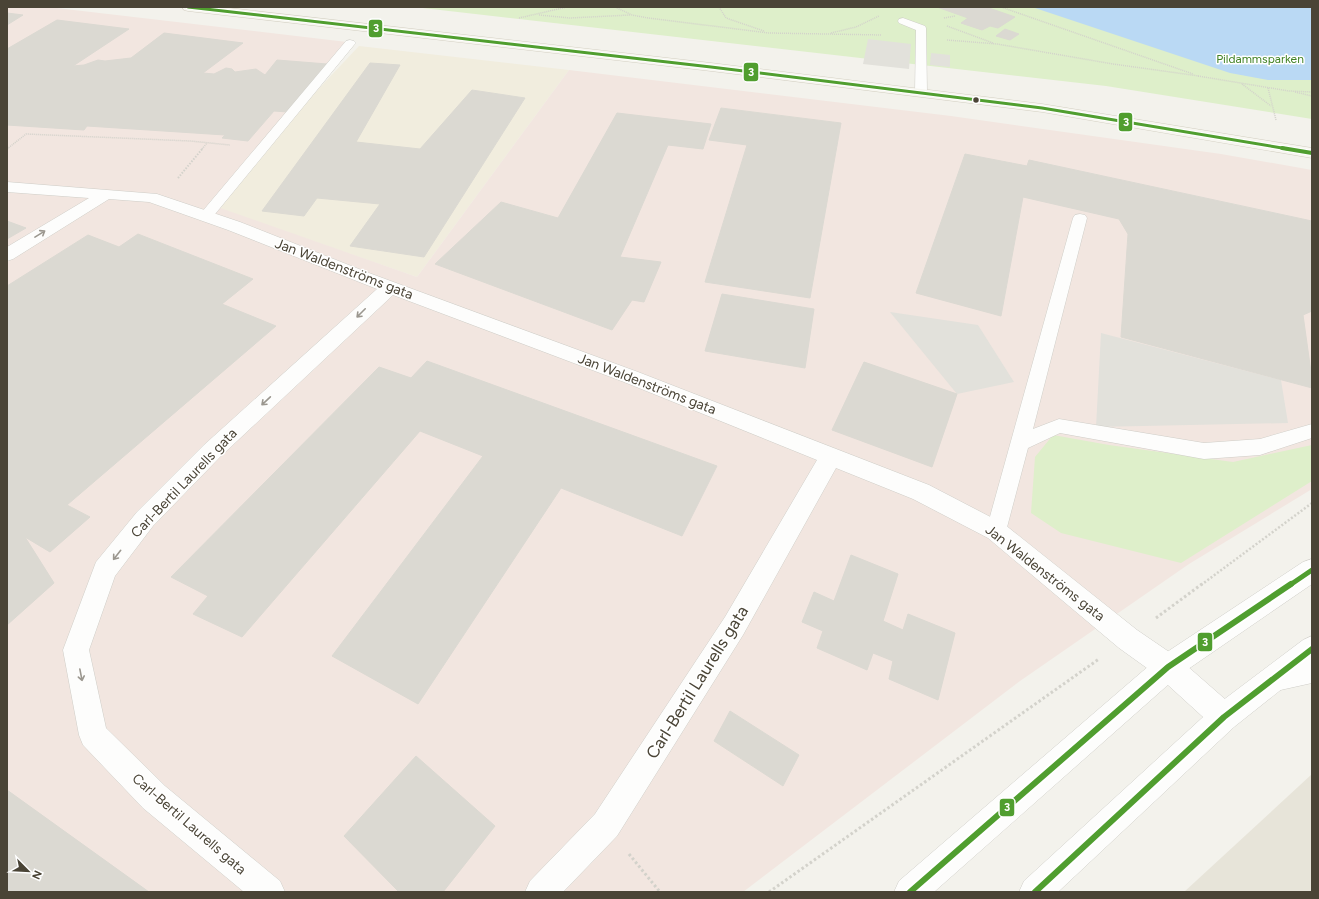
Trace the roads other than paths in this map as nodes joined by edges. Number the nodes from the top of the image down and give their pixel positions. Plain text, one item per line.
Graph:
1 (188, 7) edge
2 (904, 21) dead end
3 (350, 43) dead end
4 (921, 93) junction
5 (1312, 153) edge
6 (7, 187) edge
7 (106, 194) junction
8 (206, 216) junction
9 (1080, 218) dead end
10 (7, 255) edge
11 (390, 287) junction
12 (1312, 431) edge
13 (1020, 442) junction
14 (831, 456) junction
15 (996, 531) junction
16 (1312, 570) edge
17 (1312, 650) edge
18 (1168, 668) junction
19 (1312, 672) edge
20 (1273, 680) junction
21 (1224, 717) junction
22 (269, 892) edge
23 (541, 892) edge
24 (910, 892) edge
25 (1035, 892) edge

1 - 4 main road
2 - 4 lane
3 - 8 lane
4 - 5 main road
6 - 7 street, Jan Waldenströms gata
7 - 8 street, Jan Waldenströms gata
10 -> 7 street
8 - 11 street, Jan Waldenströms gata
9 - 13 lane
11 - 14 street, Jan Waldenströms gata
11 -> 22 street, Carl-Bertil Laurells gata
12 - 13 lane
13 - 15 lane
14 - 15 street, Jan Waldenströms gata
14 - 23 street, Carl-Bertil Laurells gata
15 - 18 street, Jan Waldenströms gata
16 - 18 street
17 - 20 street
18 - 21 street, Jan Waldenströms gata
18 - 24 street
19 - 20 lane
20 - 21 street
21 - 25 street

